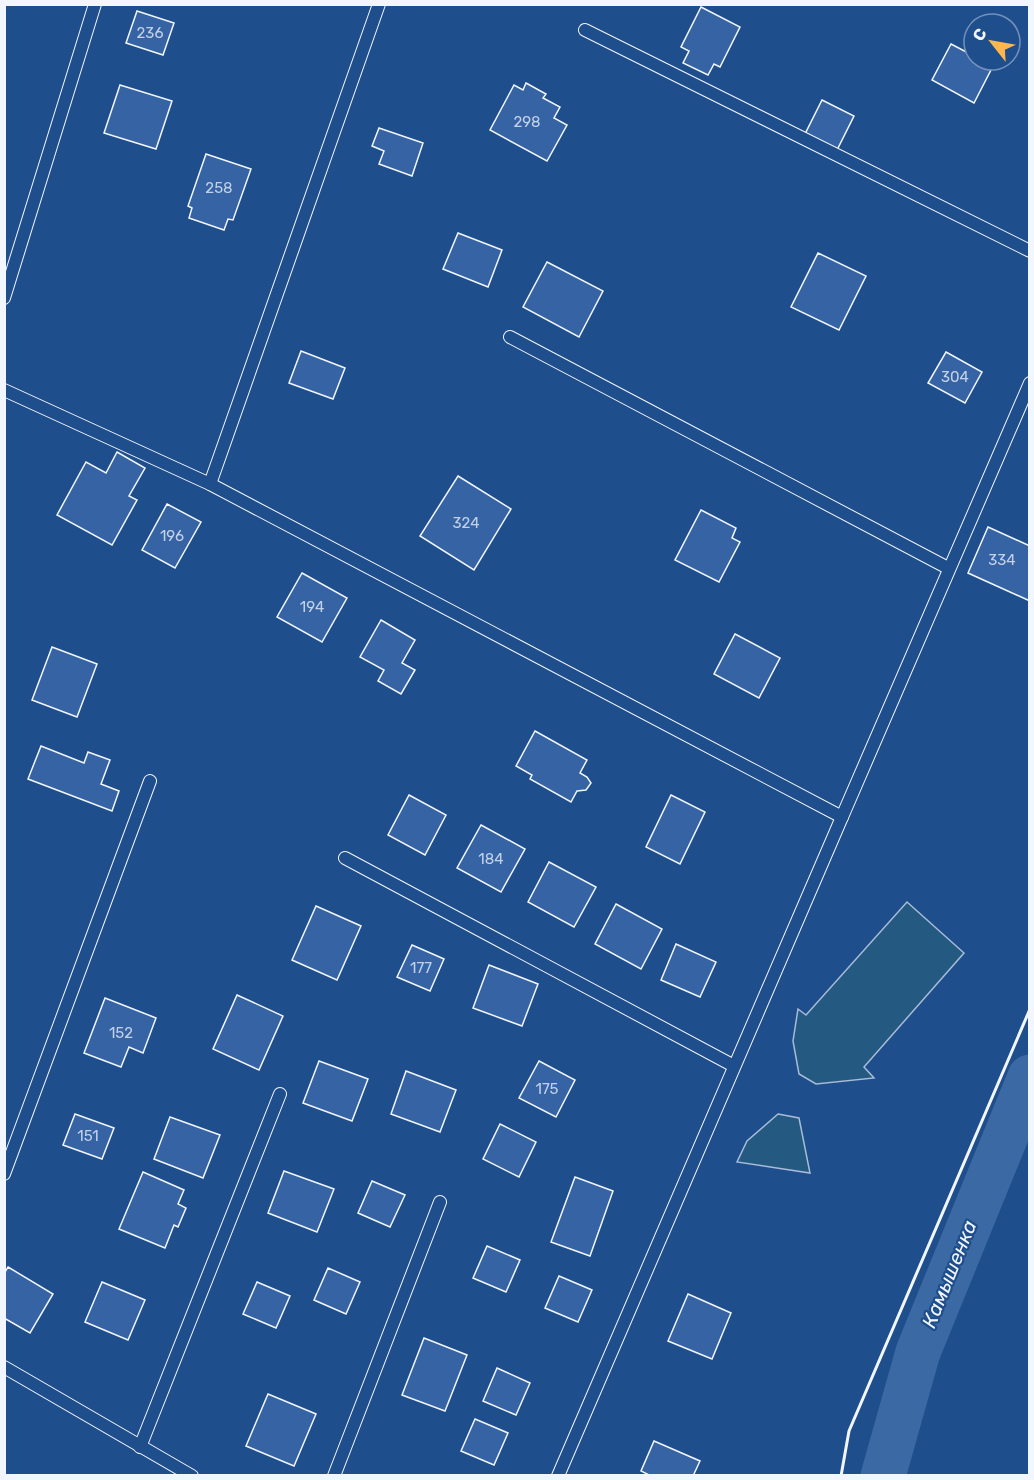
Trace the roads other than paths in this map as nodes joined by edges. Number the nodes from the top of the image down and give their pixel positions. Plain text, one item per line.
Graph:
1 (95, 4) edge
2 (379, 4) edge
3 (585, 30) dead end
4 (1029, 251) edge
5 (4, 298) edge
6 (510, 337) dead end
7 (1029, 383) edge
8 (4, 390) edge
9 (210, 484) junction
10 (948, 568) junction
11 (150, 781) dead end
12 (842, 817) junction
13 (345, 858) dead end
14 (734, 1066) junction
15 (280, 1094) dead end
16 (4, 1174) edge
17 (440, 1202) dead end
18 (4, 1367) edge
19 (140, 1447) junction
20 (192, 1476) edge
21 (334, 1476) edge
22 (558, 1476) edge

1 - 5 lane
2 - 9 lane
3 - 4 lane
6 - 10 lane
7 - 10 lane
8 - 9 lane
9 - 12 lane
10 - 12 lane
11 - 16 lane
12 - 14 lane
13 - 14 lane
14 - 22 lane
15 - 19 lane
17 - 21 lane
18 - 19 lane
19 - 20 lane

